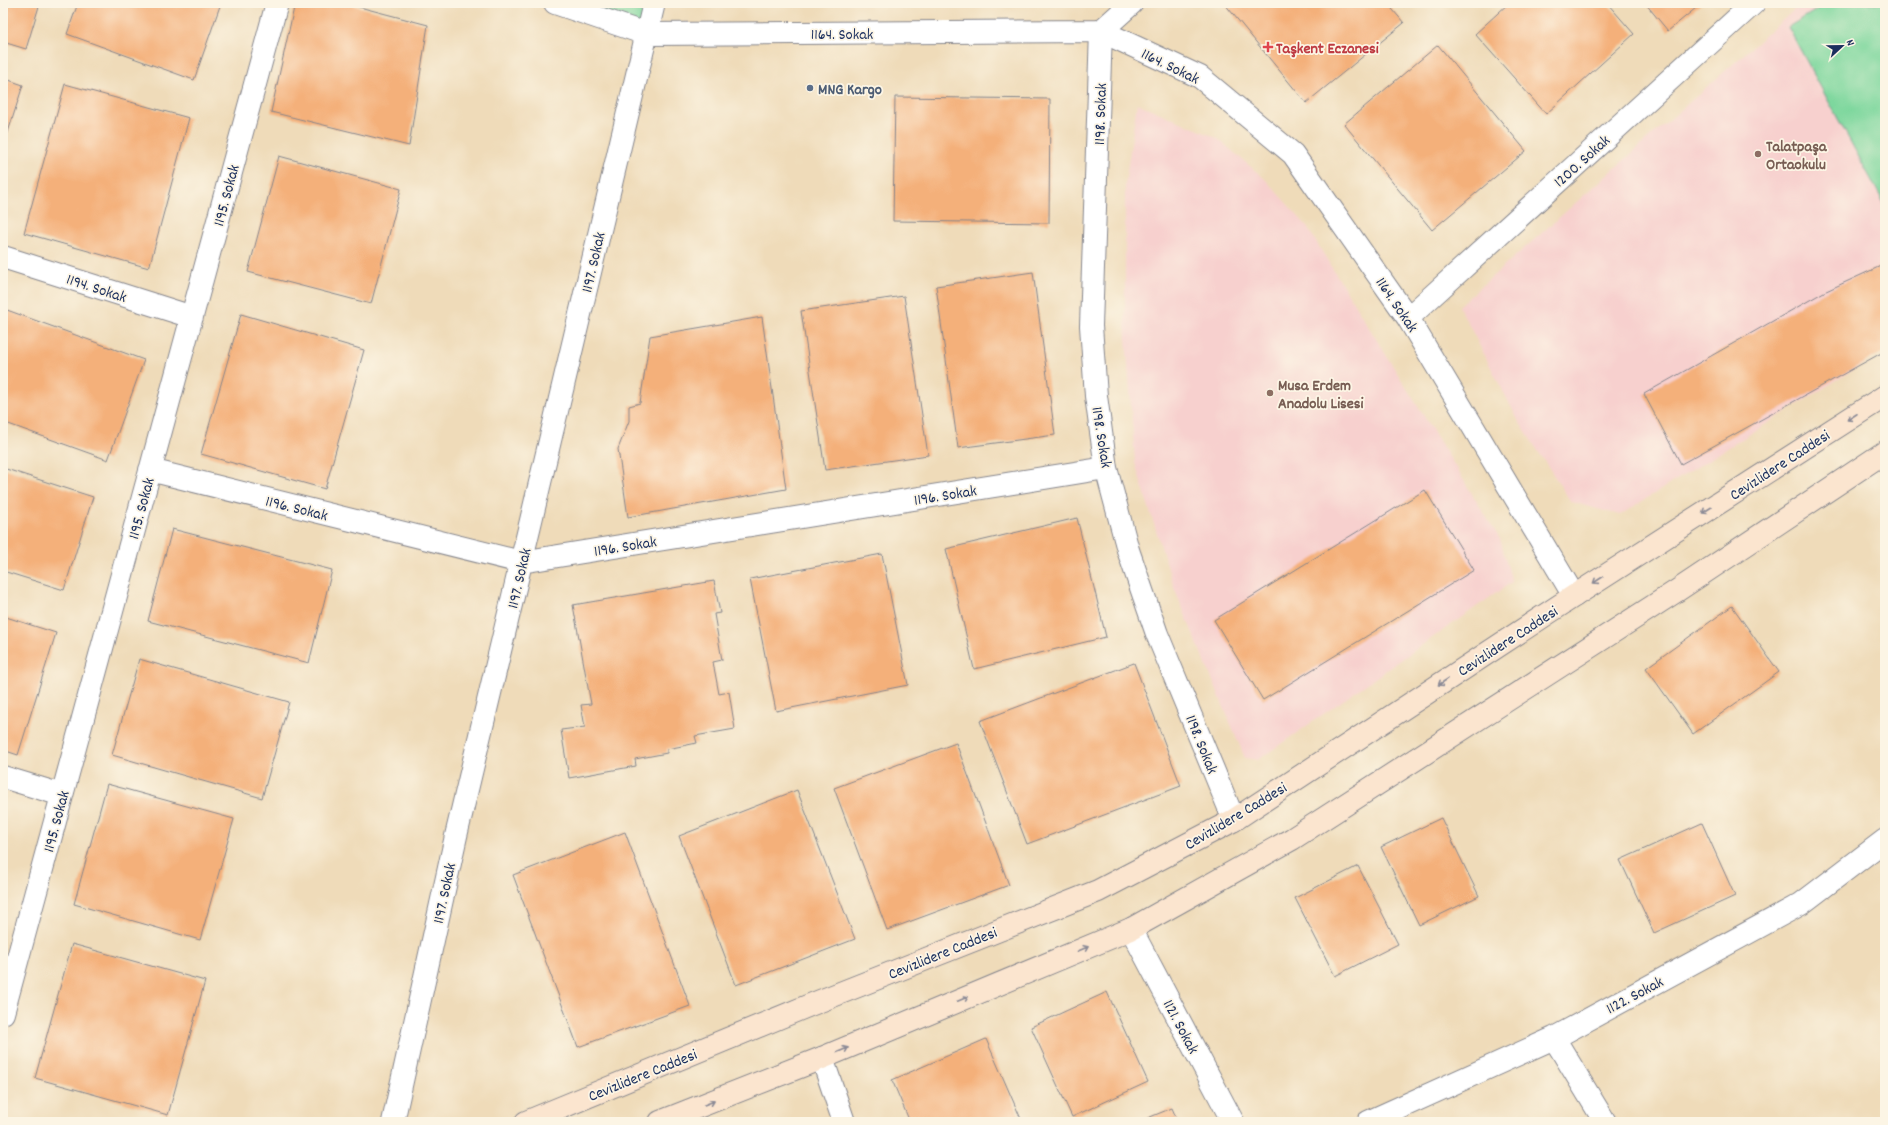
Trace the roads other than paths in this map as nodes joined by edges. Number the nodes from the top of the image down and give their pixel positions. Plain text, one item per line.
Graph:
1 (277, 3) edge
2 (555, 3) edge
3 (654, 3) edge
4 (1132, 3) edge
5 (1754, 3) edge
6 (1101, 31) junction
7 (646, 34) junction
8 (3, 257) edge
9 (192, 317) junction
10 (1408, 318) junction
11 (1885, 396) edge
12 (1885, 452) edge
13 (1106, 468) junction
14 (150, 470) junction
15 (521, 562) junction
16 (1574, 596) junction
17 (3, 777) edge
18 (62, 795) junction
19 (1234, 820) junction
20 (1885, 840) edge
21 (1130, 929) junction
22 (3, 1013) edge
23 (1554, 1038) junction
24 (822, 1058) junction
25 (393, 1122) edge
26 (526, 1122) edge
27 (660, 1122) edge
28 (844, 1122) edge
29 (1233, 1122) edge
30 (1368, 1122) edge
31 (1605, 1122) edge

1 - 9 street, 1195. Sokak
2 - 7 street, 1164. Sokak
3 - 7 street, 1197. Sokak
4 - 6 street
5 - 10 street, 1200. Sokak
6 - 7 street, 1164. Sokak
6 - 10 street, 1164. Sokak
6 - 13 street, 1198. Sokak
7 - 15 street, 1197. Sokak
8 - 9 street, 1194. Sokak
9 - 14 street, 1195. Sokak
10 - 16 street, 1164. Sokak
11 -> 16 main road, Cevizlidere Caddesi
12 - 21 main road
13 - 15 street, 1196. Sokak
13 - 19 street, 1198. Sokak
14 - 15 street, 1196. Sokak
14 - 18 street, 1195. Sokak
15 - 25 street, 1197. Sokak
16 -> 19 main road, Cevizlidere Caddesi
17 - 18 street
18 - 22 street, 1195. Sokak
19 - 26 main road, Cevizlidere Caddesi
20 - 23 street, 1122. Sokak
24 -> 21 main road
21 - 29 street, 1121. Sokak
23 - 30 street, 1122. Sokak
23 - 31 street
27 -> 24 main road
24 - 28 street

